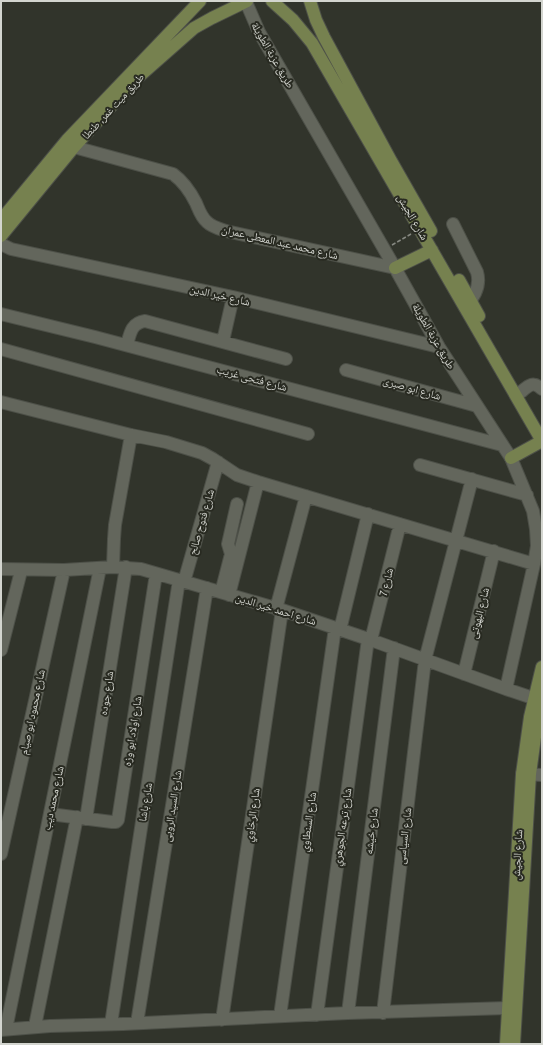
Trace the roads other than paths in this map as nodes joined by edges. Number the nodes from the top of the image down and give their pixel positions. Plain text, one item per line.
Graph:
1 (200, 1) edge
2 (247, 1) edge
3 (272, 1) edge
4 (310, 1) edge
5 (74, 147) junction
6 (1, 220) edge
7 (453, 224) dead end
8 (1, 236) edge
9 (1, 244) edge
10 (432, 250) junction
11 (395, 268) junction
12 (233, 297) junction
13 (468, 304) junction
14 (1, 314) edge
15 (223, 341) junction
16 (127, 345) junction
17 (439, 347) junction
18 (1, 349) edge
19 (286, 359) dead end
20 (346, 370) dead end
21 (542, 389) edge
22 (521, 392) junction
23 (1, 402) edge
24 (477, 406) junction
25 (542, 427) edge
26 (308, 434) dead end
27 (131, 435) junction
28 (542, 441) edge
29 (502, 445) junction
30 (511, 458) junction
31 (218, 462) junction
32 (420, 465) dead end
33 (472, 479) junction
34 (258, 482) junction
35 (527, 495) junction
36 (306, 496) junction
37 (237, 504) dead end
38 (368, 514) junction
39 (400, 524) junction
40 (456, 540) junction
41 (494, 551) junction
42 (534, 564) junction
43 (113, 567) junction
44 (126, 567) junction
45 (100, 568) junction
46 (1, 569) edge
47 (64, 570) junction
48 (21, 571) junction
49 (156, 574) junction
50 (181, 581) junction
51 (206, 588) junction
52 (225, 594) junction
53 (279, 610) junction
54 (338, 629) junction
55 (369, 639) junction
56 (394, 648) junction
57 (1, 650) edge
58 (425, 660) junction
59 (542, 667) edge
60 (464, 674) junction
61 (506, 689) junction
62 (539, 700) edge
63 (531, 774) edge
64 (50, 814) junction
65 (81, 818) junction
66 (1, 854) edge
67 (507, 1008) junction
68 (348, 1013) junction
69 (383, 1013) junction
70 (317, 1015) junction
71 (280, 1016) junction
72 (222, 1020) junction
73 (137, 1023) junction
74 (111, 1024) junction
75 (35, 1026) junction
76 (4, 1029) edge
77 (506, 1044) edge
78 (514, 1044) edge

1 - 6 main road, طريق ميت غمر, طنطا
2 - 5 main road, طريق ميت غمر, طنطا
2 - 11 street, طريق عزبة الطويلة
3 - 10 main road, شارع الجيش
4 - 13 main road, شارع الجيش
5 - 8 main road, طريق ميت غمر, طنطا
5 - 11 street, شارع محمد عبد المعطى عمران
7 - 13 street
9 - 12 street, شارع خير الدين
10 - 11 main road
10 - 13 main road, شارع الجيش
11 - 17 street, طريق عزبة الطويلة
12 - 15 street
12 - 17 street, شارع خير الدين
13 - 22 main road, شارع الجيش
13 - 28 main road, شارع الجيش
14 - 16 street, شارع فتحى غريب
15 - 16 street
15 - 19 street
16 - 29 street, شارع فتحى غريب
17 - 24 street, طريق عزبة الطويلة
18 - 26 street
20 - 24 street, شارع ابو صبرى
21 - 22 street
22 - 25 main road, شارع الجيش
23 - 27 street
24 - 29 street, طريق عزبة الطويلة
27 - 31 street
27 - 43 street
28 - 30 main road
29 - 30 street, طريق عزبة الطويلة
30 - 35 street, طريق عزبة الطويلة
31 - 34 street
31 - 50 street, شارع فتوح صالح
32 - 33 street
33 - 35 street
33 - 40 street, شارع السياسى
34 - 36 street
34 - 52 street
35 - 42 street, طريق عزبة الطويلة
36 - 38 street
36 - 53 street, شارع الرخاوي
37 - 52 street
38 - 39 street
38 - 54 street, شارع السنطاوي
39 - 40 street
39 - 55 street, شارع 7
40 - 41 street
40 - 58 street, شارع السياسى
41 - 42 street
41 - 60 street, شارع البهوتى
42 - 61 street, طريق عزبة الطويلة
43 - 44 street, شارع احمد خير الدين
43 - 45 street, شارع احمد خير الدين
44 - 49 street, شارع احمد خير الدين
44 - 65 street, شارع جوده
45 - 47 street, شارع احمد خير الدين
45 - 64 street, شارع محمد ديب
46 - 48 street, شارع احمد خير الدين
47 - 48 street, شارع احمد خير الدين
47 - 66 street, شارع محمود ابو صيام
48 - 57 street
49 - 50 street, شارع احمد خير الدين
49 - 65 street, شارع اولاد ابو وزه
50 - 51 street, شارع احمد خير الدين
50 - 74 street, شارع باشا
51 - 52 street, شارع احمد خير الدين
51 - 73 street, شارع السيد الروبى
52 - 53 street, شارع احمد خير الدين
53 - 54 street, شارع احمد خير الدين
53 - 72 street, شارع الرخاوي
54 - 55 street, شارع احمد خير الدين
54 - 71 street, شارع السنطاوي
55 - 56 street, شارع احمد خير الدين
55 - 70 street, شارع ترعه الجوهري
56 - 58 street, شارع احمد خير الدين
56 - 68 street, شارع خيشه
58 - 60 street, شارع احمد خير الدين
58 - 69 street, شارع السياسى
59 - 62 main road, شارع الجيش
60 - 61 street, شارع احمد خير الدين
61 - 62 street, شارع احمد خير الدين
62 - 63 main road, شارع الجيش
63 - 67 main road, شارع الجيش
63 - 78 main road, شارع الجيش
64 - 65 street, شارع اولاد ابو وزه
64 - 76 street, شارع محمد ديب
65 - 75 street, شارع جوده
67 - 69 street
67 - 77 main road, شارع الجيش
68 - 69 street
68 - 70 street
70 - 71 street
71 - 72 street
72 - 73 street
73 - 74 street
74 - 75 street
75 - 76 street

